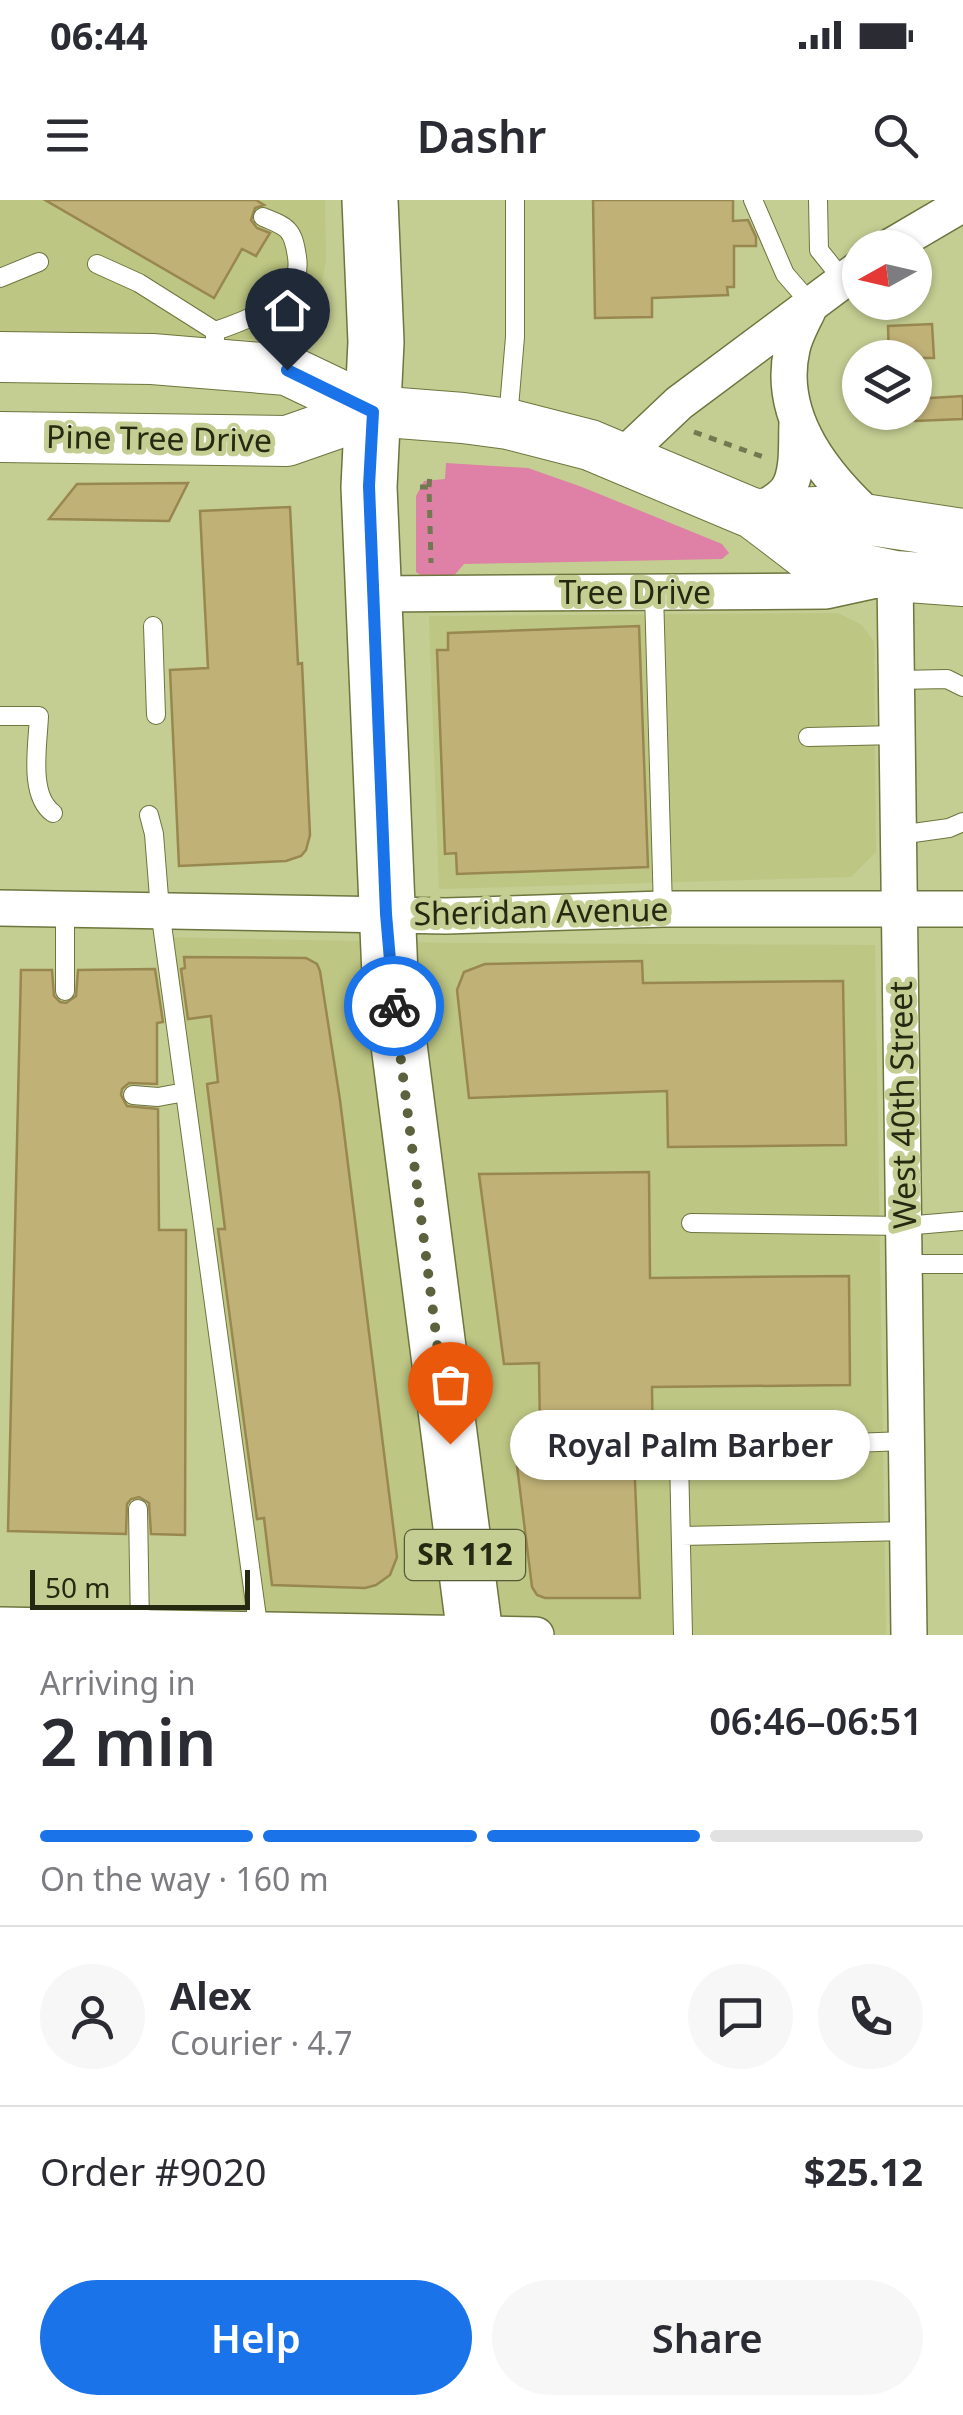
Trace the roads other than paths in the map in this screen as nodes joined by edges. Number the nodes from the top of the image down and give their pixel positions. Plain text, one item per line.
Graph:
1 (370, 200) edge
2 (515, 200) edge
3 (753, 200) edge
4 (818, 200) edge
5 (963, 204) edge
6 (263, 218) dead end
7 (919, 230) edge
8 (39, 262) dead end
9 (97, 264) dead end
10 (842, 267) edge
11 (0, 278) edge
12 (842, 281) edge
13 (811, 304) junction
14 (215, 348) junction
15 (0, 357) edge
16 (373, 412) junction
17 (796, 423) junction
18 (508, 424) junction
19 (0, 436) edge
20 (622, 457) junction
21 (754, 514) junction
22 (876, 522) junction
23 (962, 549) edge
24 (895, 576) junction
25 (654, 592) junction
26 (374, 594) junction
27 (152, 626) dead end
28 (897, 680) junction
29 (963, 687) edge
30 (156, 715) dead end
31 (0, 716) edge
32 (898, 735) junction
33 (808, 736) dead end
34 (52, 813) dead end
35 (148, 816) dead end
36 (963, 822) edge
37 (899, 835) junction
38 (0, 908) edge
39 (900, 908) junction
40 (66, 909) junction
41 (663, 909) junction
42 (963, 909) edge
43 (160, 910) junction
44 (386, 914) junction
45 (64, 991) dead end
46 (185, 1092) junction
47 (133, 1095) dead end
48 (963, 1221) edge
49 (691, 1223) dead end
50 (904, 1226) junction
51 (904, 1264) junction
52 (963, 1264) edge
53 (906, 1441) junction
54 (138, 1508) dead end
55 (908, 1531) junction
56 (680, 1536) junction
57 (0, 1626) edge
58 (140, 1626) junction
59 (103, 1630) edge
60 (243, 1632) edge
61 (475, 1635) edge
62 (536, 1635) edge
63 (683, 1635) edge
64 (909, 1635) edge

1 - 16 main road, SR 112
2 - 18 lane
3 - 13 lane
4 - 10 lane
5 - 7 street
6 - 14 lane
8 - 11 lane
9 - 14 lane
12 - 13 street
13 - 17 street
13 - 20 street
14 - 15 main road, Pine Tree Drive
14 - 16 main road, Pine Tree Drive
16 - 18 main road, Pine Tree Drive
16 - 19 main road, Pine Tree Drive
16 - 26 main road, SR 112
17 - 21 street
17 - 22 street
18 - 20 main road, Pine Tree Drive
20 - 21 main road, Pine Tree Drive
21 - 22 main road, Pine Tree Drive
21 - 24 main road, Pine Tree Drive
22 - 23 main road, Pine Tree Drive
23 - 24 main road
24 - 25 street, Tree Drive
24 - 28 street, West 40th Street
25 - 26 street, Tree Drive
25 - 41 lane
26 - 44 main road, SR 112
27 - 30 lane
28 - 29 lane
28 - 32 street, West 40th Street
31 - 34 lane
32 - 33 lane
32 - 37 street, West 40th Street
35 - 43 lane
36 - 37 lane
37 - 39 street, West 40th Street
38 - 40 street, Sheridan Avenue
39 - 41 street, Sheridan Avenue
39 - 42 street, Sheridan Avenue
39 - 50 street, West 40th Street
40 - 43 street, Sheridan Avenue
40 - 45 lane
41 - 44 street, Sheridan Avenue
43 - 44 street, Sheridan Avenue
43 - 46 lane
44 - 61 main road, SR 112
46 - 47 lane
46 - 60 lane
48 - 50 lane
49 - 50 lane
50 - 51 street, West 40th Street
51 - 52 lane
51 - 53 street, West 40th Street
53 - 55 street, West 40th Street
53 - 56 lane
54 - 58 lane
55 - 56 lane
55 - 64 street, West 40th Street
56 - 63 lane
57 - 59 street
58 - 59 street
58 - 60 street
60 - 61 street
61 - 62 street

